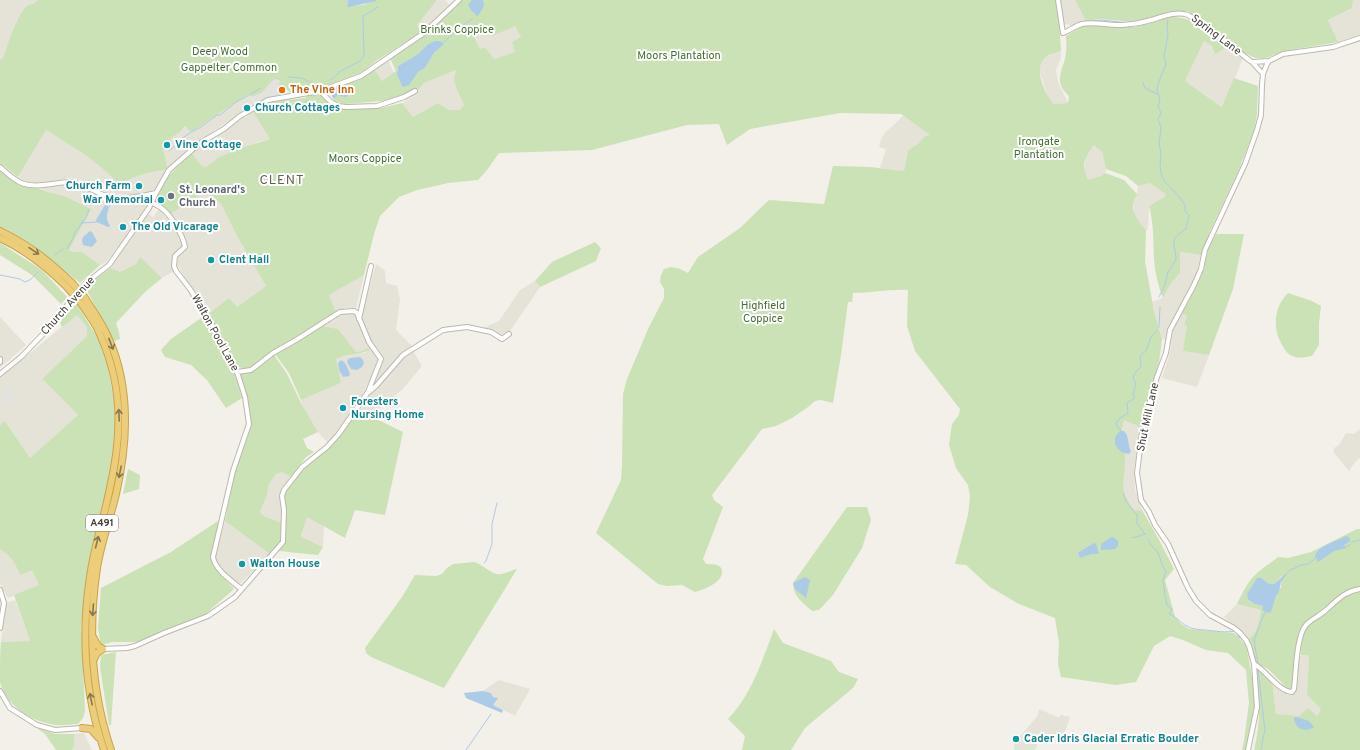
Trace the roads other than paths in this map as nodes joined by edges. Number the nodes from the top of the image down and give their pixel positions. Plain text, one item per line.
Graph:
1 (459, 0) edge
2 (1058, 0) edge
3 (1360, 38) edge
4 (1252, 62) junction
5 (1268, 62) junction
6 (1263, 74) junction
7 (320, 90) junction
8 (415, 91) dead end
9 (0, 167) edge
10 (156, 193) junction
11 (139, 198) junction
12 (152, 203) junction
13 (0, 231) edge
14 (0, 238) edge
15 (371, 266) dead end
16 (70, 285) junction
17 (83, 301) junction
18 (359, 319) junction
19 (509, 334) dead end
20 (0, 359) edge
21 (0, 362) edge
22 (237, 372) junction
23 (0, 374) edge
24 (368, 392) junction
25 (241, 589) junction
26 (1360, 589) edge
27 (0, 590) edge
28 (0, 628) edge
29 (92, 633) junction
30 (103, 649) junction
31 (93, 663) junction
32 (1256, 665) junction
33 (0, 691) edge
34 (94, 714) junction
35 (82, 728) junction
36 (101, 740) junction
37 (104, 750) edge
38 (111, 750) edge
39 (1248, 750) edge

1 - 7 street, Church Avenue
2 - 4 street, Spring Lane
3 - 5 street, Spring Lane
4 - 5 street, Spring Lane
4 - 6 street, Spring Lane
5 - 6 street, Shut Mill Lane
6 - 32 street, Shut Mill Lane
7 - 8 street
7 - 10 street, Church Avenue
9 - 11 street
10 - 11 street
10 - 12 street, Church Avenue
11 - 12 street
12 - 22 street, Walton Pool Lane
12 - 23 street, Church Avenue
13 -> 16 highway, A491
14 - 16 highway, A491
15 - 18 street
16 - 17 highway, A491, bridge
17 -> 29 highway, A491
34 -> 17 highway, A491
18 - 22 street
18 - 24 street
19 - 24 street
20 - 21 street
22 - 25 street, Walton Pool Lane
24 - 25 street
25 - 30 street
26 - 32 street
27 - 28 street
29 - 30 highway
29 - 31 highway, A491
30 - 31 highway
31 - 38 highway, A491
32 - 39 street, Shut Mill Lane
33 - 35 street
34 - 35 highway
34 - 36 highway, A491
35 - 36 highway
36 - 37 highway, A491

